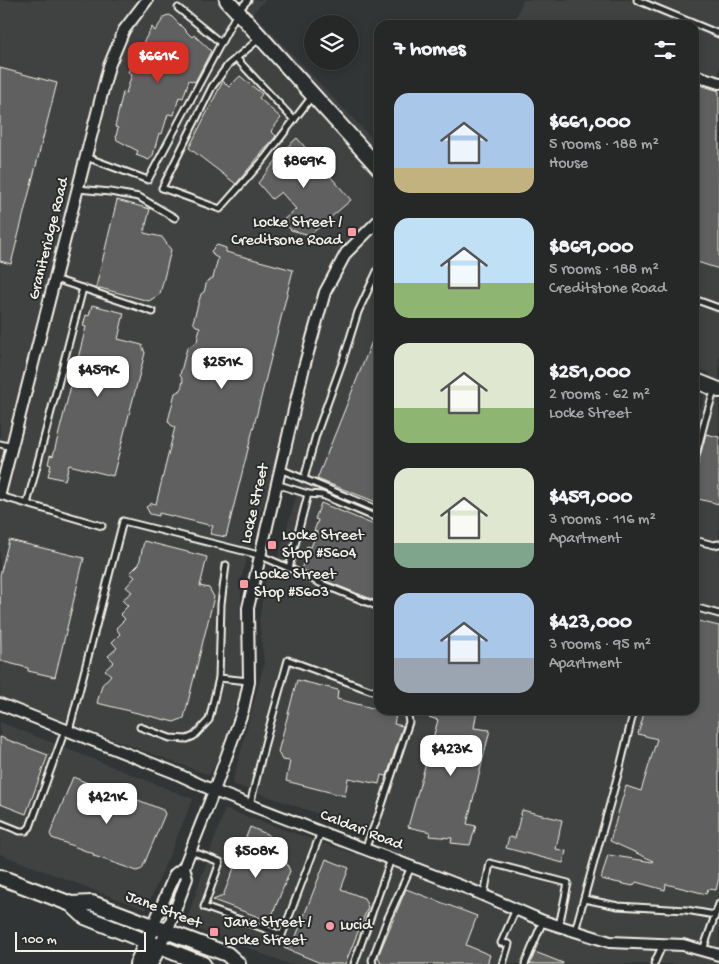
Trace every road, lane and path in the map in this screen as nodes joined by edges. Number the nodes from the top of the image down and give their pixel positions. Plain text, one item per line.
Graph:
1 (147, 0) edge
2 (227, 0) edge
3 (248, 0) edge
4 (638, 0) edge
5 (178, 8) dead end
6 (238, 11) junction
7 (686, 20) edge
8 (699, 26) edge
9 (719, 34) edge
10 (262, 37) junction
11 (220, 43) junction
12 (236, 58) junction
13 (699, 77) edge
14 (719, 83) edge
15 (313, 94) junction
16 (294, 120) junction
17 (86, 157) junction
18 (374, 162) edge
19 (78, 189) junction
20 (175, 218) dead end
21 (374, 225) edge
22 (374, 277) edge
23 (55, 279) junction
24 (83, 288) junction
25 (699, 301) edge
26 (719, 308) edge
27 (153, 312) dead end
28 (699, 382) edge
29 (717, 389) edge
30 (699, 441) edge
31 (0, 444) edge
32 (12, 447) junction
33 (280, 469) junction
34 (304, 479) junction
35 (276, 484) junction
36 (0, 494) edge
37 (308, 494) junction
38 (27, 504) junction
39 (374, 508) edge
40 (374, 517) edge
41 (102, 526) dead end
42 (699, 541) edge
43 (719, 544) edge
44 (259, 555) junction
45 (226, 565) dead end
46 (289, 568) junction
47 (374, 605) edge
48 (699, 608) edge
49 (719, 614) edge
50 (218, 678) junction
51 (250, 682) junction
52 (374, 690) edge
53 (0, 704) edge
54 (408, 715) edge
55 (633, 715) edge
56 (140, 727) dead end
57 (67, 730) junction
58 (214, 791) junction
59 (250, 805) junction
60 (0, 823) edge
61 (321, 832) junction
62 (365, 849) junction
63 (190, 851) junction
64 (391, 859) junction
65 (184, 867) junction
66 (412, 867) junction
67 (0, 877) edge
68 (484, 895) junction
69 (584, 899) junction
70 (71, 904) junction
71 (719, 904) edge
72 (516, 909) junction
73 (715, 915) junction
74 (542, 921) junction
75 (153, 926) junction
76 (559, 926) junction
77 (575, 931) junction
78 (166, 932) junction
79 (153, 944) junction
80 (663, 944) junction
81 (703, 950) junction
82 (719, 954) edge
83 (138, 964) edge
84 (150, 964) edge
85 (202, 964) edge
86 (238, 964) edge
87 (354, 964) edge
88 (372, 964) edge
89 (503, 964) edge
90 (525, 964) edge
91 (654, 964) edge

1 - 17 street, Graniteridge Road
2 - 6 main road
3 - 6 lane
4 - 7 lane
5 - 11 lane
6 - 10 main road
6 - 11 lane
8 - 9 lane
10 - 12 lane
10 - 15 main road
11 - 17 lane
12 - 16 lane
12 - 16 lane
13 - 14 street
15 - 16 lane
15 - 18 main road
17 - 19 street, Graniteridge Road
19 - 20 lane
19 - 23 street, Graniteridge Road
21 - 33 street, Locke Street
22 - 34 lane
23 - 24 lane
23 - 32 street, Graniteridge Road
24 - 27 lane
24 - 38 lane
25 - 26 lane
28 - 29 main road
29 - 30 lane
31 - 32 lane
32 - 36 street, Graniteridge Road
33 - 34 lane
33 - 35 street, Locke Street
34 - 39 lane
35 - 37 lane
35 - 44 street, Locke Street
36 - 38 lane
37 - 40 lane
37 - 46 lane
38 - 41 lane
42 - 43 lane
44 - 46 lane
44 - 51 street, Locke Street
44 - 57 lane
45 - 50 lane
46 - 47 lane
48 - 49 lane
50 - 51 lane
50 - 56 lane
51 - 58 street, Locke Street
52 - 59 lane
53 - 57 street, Caldari Road
54 - 62 lane
55 - 69 lane
57 - 58 street, Caldari Road
57 - 60 lane
58 - 59 street, Caldari Road
58 - 63 street, Locke Street
59 - 61 street, Caldari Road
61 - 62 street, Caldari Road
61 - 63 lane
62 - 64 street, Caldari Road
63 - 65 street, Locke Street
64 - 66 street, Caldari Road
64 - 87 lane
65 - 75 street, Locke Street
65 - 78 street, Locke Street
66 - 68 street, Caldari Road
66 - 88 lane
67 - 70 main road, Jane Street
68 - 72 street, Caldari Road
68 - 76 lane
69 - 73 lane
69 - 77 lane
70 - 75 main road, Jane Street
70 - 79 main road, Jane Street
71 - 73 lane
72 - 74 street, Caldari Road
72 - 89 lane
73 - 81 lane
74 - 76 street, Caldari Road
74 - 90 lane
75 - 78 main road, Jane Street
75 - 79 main road
76 - 77 street, Caldari Road
77 - 80 street, Caldari Road
78 - 79 street, Locke Street
78 - 86 main road, Jane Street
79 - 83 main road
79 - 84 main road
79 - 85 main road, Jane Street
80 - 81 street, Caldari Road
80 - 91 lane
81 - 82 street, Caldari Road

